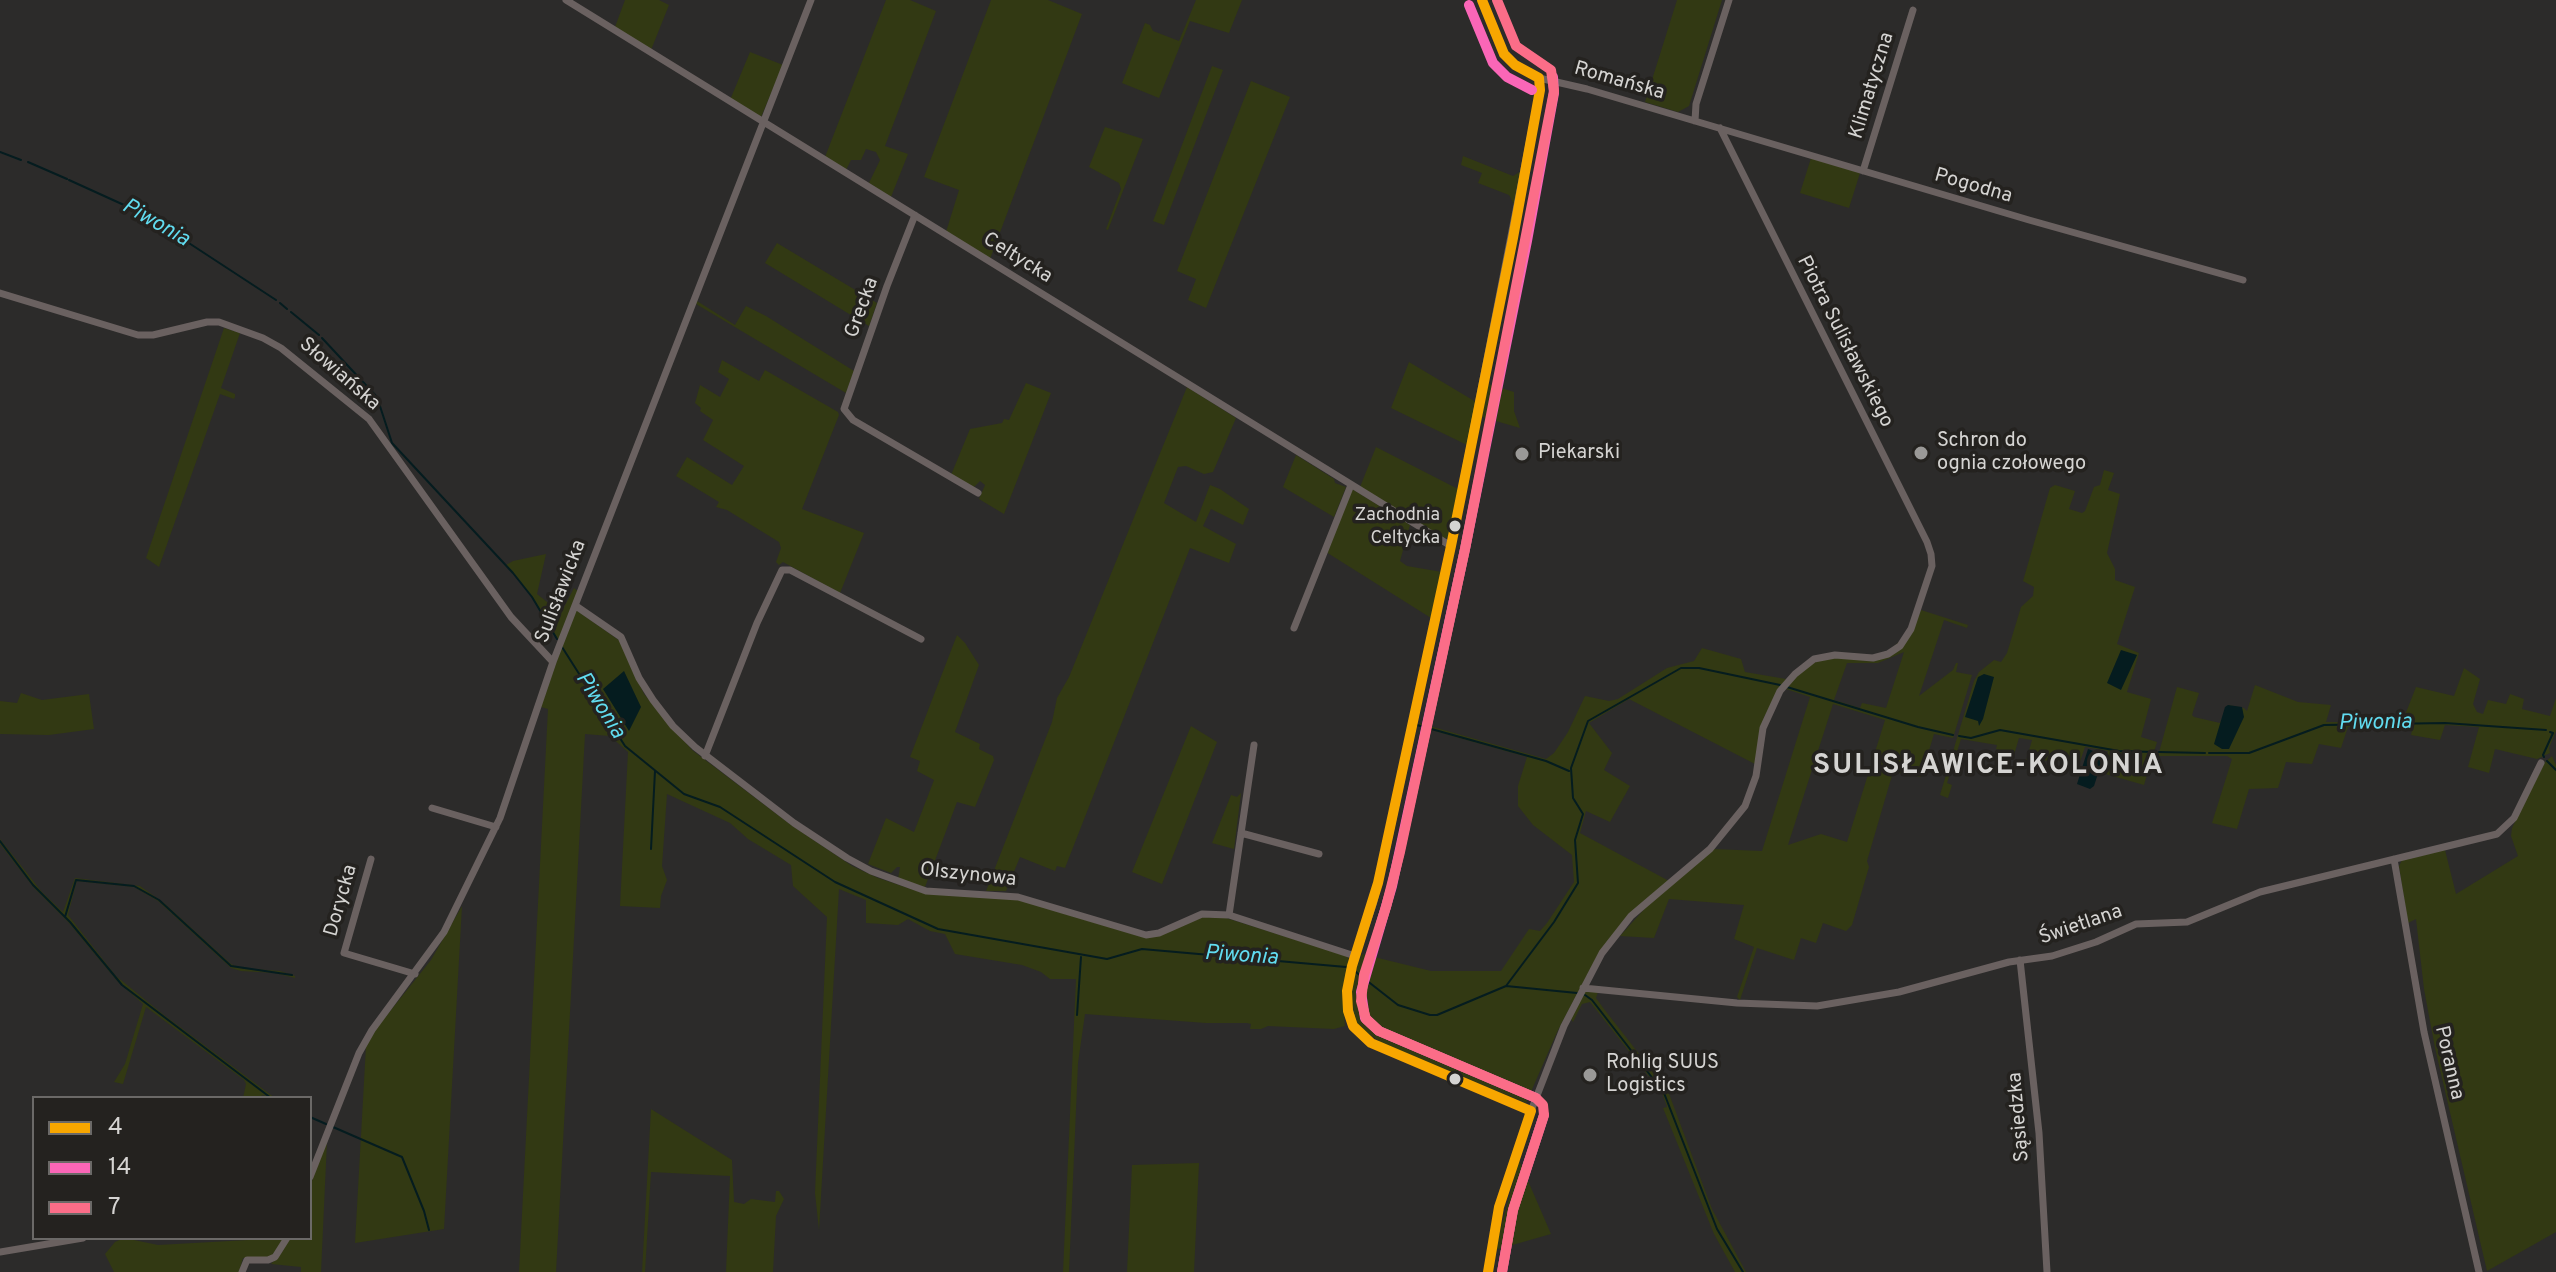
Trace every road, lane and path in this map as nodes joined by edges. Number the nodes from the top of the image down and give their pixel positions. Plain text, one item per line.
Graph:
1 (566, 0) edge
2 (811, 0) edge
3 (1482, 0) edge
4 (1729, 0) edge
5 (1913, 10) dead end
6 (1539, 78) junction
7 (1696, 104) junction
8 (1676, 115) junction
9 (1695, 121) junction
10 (762, 122) junction
11 (1720, 128) junction
12 (1863, 171) junction
13 (915, 215) junction
14 (2243, 280) dead end
15 (0, 293) edge
16 (1351, 485) junction
17 (978, 493) dead end
18 (1451, 546) junction
19 (576, 606) junction
20 (1294, 628) dead end
21 (921, 639) dead end
22 (553, 662) junction
23 (1254, 745) dead end
24 (705, 756) junction
25 (2541, 763) dead end
26 (432, 808) dead end
27 (496, 827) junction
28 (1241, 833) junction
29 (1319, 854) dead end
30 (371, 859) dead end
31 (2394, 859) junction
32 (1229, 915) junction
33 (1355, 956) junction
34 (2020, 960) junction
35 (415, 974) junction
36 (1583, 988) junction
37 (1531, 1111) junction
38 (312, 1172) edge
39 (71, 1240) edge
40 (286, 1240) edge
41 (0, 1252) edge
42 (242, 1272) edge
43 (1488, 1272) edge
44 (2047, 1272) edge
45 (2479, 1272) edge

1 - 10 street, Celtycka
2 - 10 street, Sulisławicka
3 - 6 street, Romańska
4 - 7 street
5 - 12 street, Klimatyczna
6 - 8 street, Romańska
6 - 18 street
7 - 8 street
7 - 9 street
8 - 9 street, Romańska
9 - 11 street, Pogodna
10 - 13 street, Celtycka
10 - 19 street, Sulisławicka
11 - 12 street, Pogodna
11 - 36 street, Piotra Sulisławskiego
12 - 14 street, Pogodna
13 - 16 street, Celtycka
13 - 17 street, Grecka
15 - 22 street, Słowiańska
16 - 18 street, Celtycka
16 - 20 street
18 - 33 street
19 - 22 street, Sulisławicka
19 - 24 street, Olszynowa
21 - 24 street
22 - 27 street, Sulisławicka
23 - 28 street
24 - 32 street, Olszynowa
25 - 31 street, Świetlana
26 - 27 street
27 - 35 street, Sulisławicka
28 - 29 street
28 - 32 street
30 - 35 street, Dorycka
31 - 34 street, Świetlana
31 - 45 street, Poranna
32 - 33 street, Olszynowa
33 - 37 street
34 - 36 street, Świetlana
34 - 44 street, Sąsiedzka
35 - 38 street, Sulisławicka
36 - 37 street, Piotra Sulisławskiego
37 - 43 street
39 - 41 street
40 - 42 street

